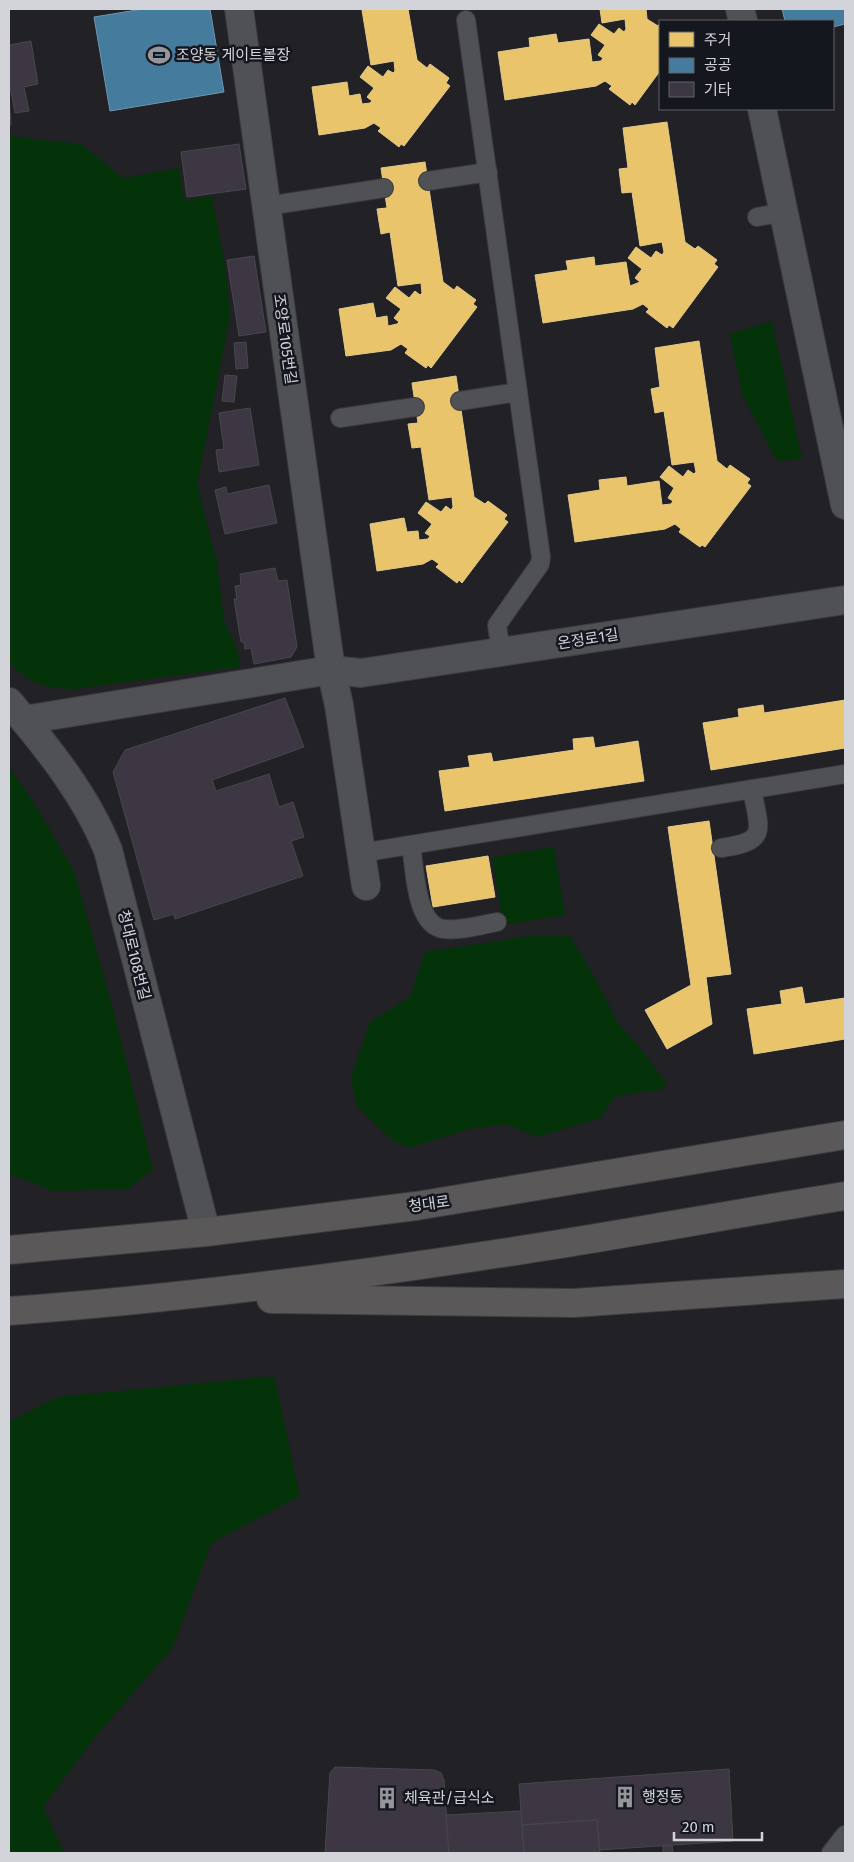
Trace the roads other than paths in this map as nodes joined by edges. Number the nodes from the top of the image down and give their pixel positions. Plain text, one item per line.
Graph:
1 (239, 9) edge
2 (466, 20) dead end
3 (762, 110) edge
4 (488, 172) junction
5 (428, 181) dead end
6 (384, 188) dead end
7 (267, 206) junction
8 (784, 212) junction
9 (758, 218) dead end
10 (518, 392) junction
11 (460, 401) dead end
12 (415, 407) dead end
13 (340, 418) dead end
14 (845, 505) edge
15 (845, 600) edge
16 (501, 652) junction
17 (331, 670) junction
18 (16, 711) edge
19 (845, 774) edge
20 (752, 789) junction
21 (411, 845) junction
22 (721, 848) dead end
23 (361, 853) junction
24 (366, 886) dead end
25 (498, 922) dead end
26 (845, 1135) edge
27 (845, 1196) edge
28 (206, 1232) junction
29 (9, 1250) edge
30 (845, 1284) edge
31 (167, 1297) junction
32 (9, 1311) edge
33 (845, 1835) edge
34 (831, 1853) edge

1 - 7 street, 조양로105번길
2 - 4 lane
3 - 8 street
4 - 5 lane
4 - 10 lane
6 - 7 lane
7 - 17 street, 조양로105번길
8 - 9 lane
8 - 14 street
10 - 11 lane
10 - 16 lane
12 - 13 lane
15 - 16 street, 온정로1길
16 - 17 street, 온정로1길
17 - 18 street, 온정로1길
17 - 23 street, 조양로105번길
18 - 28 street, 청대로108번길
19 - 20 lane
20 - 21 lane
20 - 22 lane
21 - 23 lane
21 - 25 lane
23 - 24 street, 조양로105번길
26 - 28 street, 청대로
27 - 31 street
28 - 29 street, 청대로
30 - 31 street
31 - 32 street
33 - 34 lane

